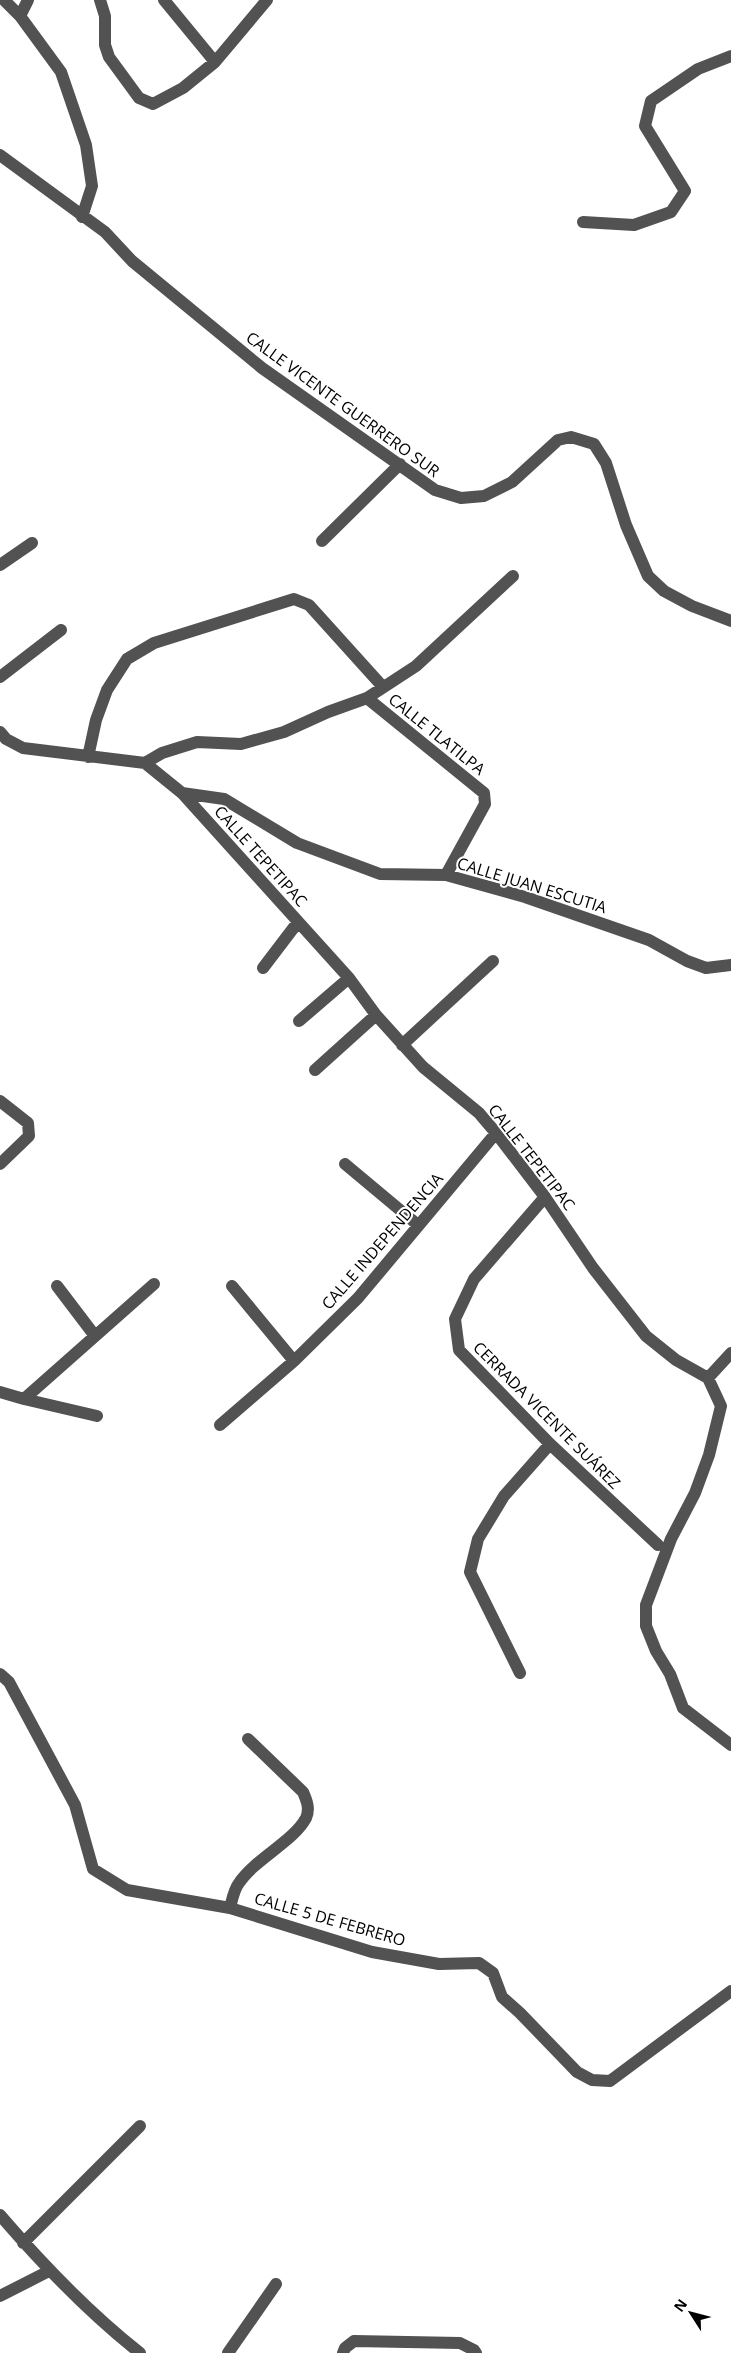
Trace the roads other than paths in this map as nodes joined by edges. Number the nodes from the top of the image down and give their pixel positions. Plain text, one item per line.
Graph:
1 (4, 0) edge
2 (28, 0) edge
3 (100, 0) edge
4 (164, 0) edge
5 (267, 0) edge
6 (20, 16) junction
7 (731, 56) edge
8 (215, 62) junction
9 (0, 155) edge
10 (82, 217) junction
11 (583, 222) dead end
12 (400, 464) junction
13 (322, 541) dead end
14 (32, 542) dead end
15 (0, 565) edge
16 (513, 576) dead end
17 (731, 621) edge
18 (61, 630) dead end
19 (0, 676) edge
20 (383, 687) junction
21 (367, 698) junction
22 (0, 732) edge
23 (88, 757) junction
24 (145, 763) junction
25 (182, 793) junction
26 (446, 875) junction
27 (298, 922) junction
28 (493, 961) dead end
29 (731, 965) edge
30 (263, 968) dead end
31 (350, 978) junction
32 (376, 1015) junction
33 (299, 1021) dead end
34 (402, 1045) junction
35 (315, 1070) dead end
36 (0, 1101) edge
37 (496, 1133) junction
38 (0, 1164) edge
39 (345, 1164) dead end
40 (545, 1197) junction
41 (418, 1225) junction
42 (154, 1284) dead end
43 (57, 1286) dead end
44 (232, 1286) dead end
45 (95, 1336) junction
46 (731, 1353) edge
47 (294, 1361) junction
48 (708, 1378) junction
49 (0, 1392) edge
50 (24, 1399) junction
51 (96, 1416) dead end
52 (220, 1426) dead end
53 (550, 1444) junction
54 (658, 1545) dead end
55 (520, 1672) dead end
56 (3, 1681) edge
57 (248, 1739) dead end
58 (731, 1746) edge
59 (230, 1908) junction
60 (731, 1992) edge
61 (140, 2126) dead end
62 (0, 2215) edge
63 (23, 2243) junction
64 (49, 2271) junction
65 (276, 2284) dead end
66 (0, 2296) edge
67 (140, 2353) edge
68 (228, 2353) edge
69 (343, 2353) edge
70 (476, 2353) edge

1 - 6 street
2 - 6 street
3 - 8 street
4 - 8 street
5 - 8 street
6 - 10 street
7 - 11 street
9 - 10 street, CALLE VICENTE GUERRERO SUR
10 - 12 street, CALLE VICENTE GUERRERO SUR
12 - 13 street
12 - 17 street, CALLE VICENTE GUERRERO SUR
14 - 15 street
16 - 20 street, CALLE TLATILPA
18 - 19 street
20 - 21 street, CALLE TLATILPA
20 - 23 street
21 - 24 street, CALLE TLATILPA
21 - 26 street, CALLE TLATILPA
22 - 23 street
23 - 24 street
24 - 25 street, CALLE TEPETIPAC
25 - 26 street, CALLE JUAN ESCUTIA
25 - 27 street, CALLE TEPETIPAC
26 - 29 street, CALLE JUAN ESCUTIA
27 - 30 street
27 - 31 street, CALLE TEPETIPAC
28 - 34 street
31 - 32 street, CALLE TEPETIPAC
31 - 33 street
32 - 34 street, CALLE TEPETIPAC
32 - 35 street
34 - 37 street, CALLE TEPETIPAC
36 - 38 street
37 - 40 street, CALLE TEPETIPAC
37 - 41 street, CALLE INDEPENDENCIA
39 - 41 street
40 - 48 street, CALLE TEPETIPAC
40 - 53 street, CERRADA VICENTE SUÁREZ
41 - 47 street, CALLE INDEPENDENCIA
42 - 45 street
43 - 45 street
44 - 47 street
45 - 50 street
46 - 48 street
47 - 52 street, CALLE INDEPENDENCIA
48 - 58 street
49 - 50 street
50 - 51 street
53 - 54 street, CERRADA VICENTE SUÁREZ
53 - 55 street
56 - 59 street, CALLE 5 DE FEBRERO
57 - 59 street
59 - 60 street, CALLE 5 DE FEBRERO
61 - 63 street
62 - 63 street
63 - 64 street
64 - 66 street
64 - 67 street
65 - 68 street
69 - 70 street

